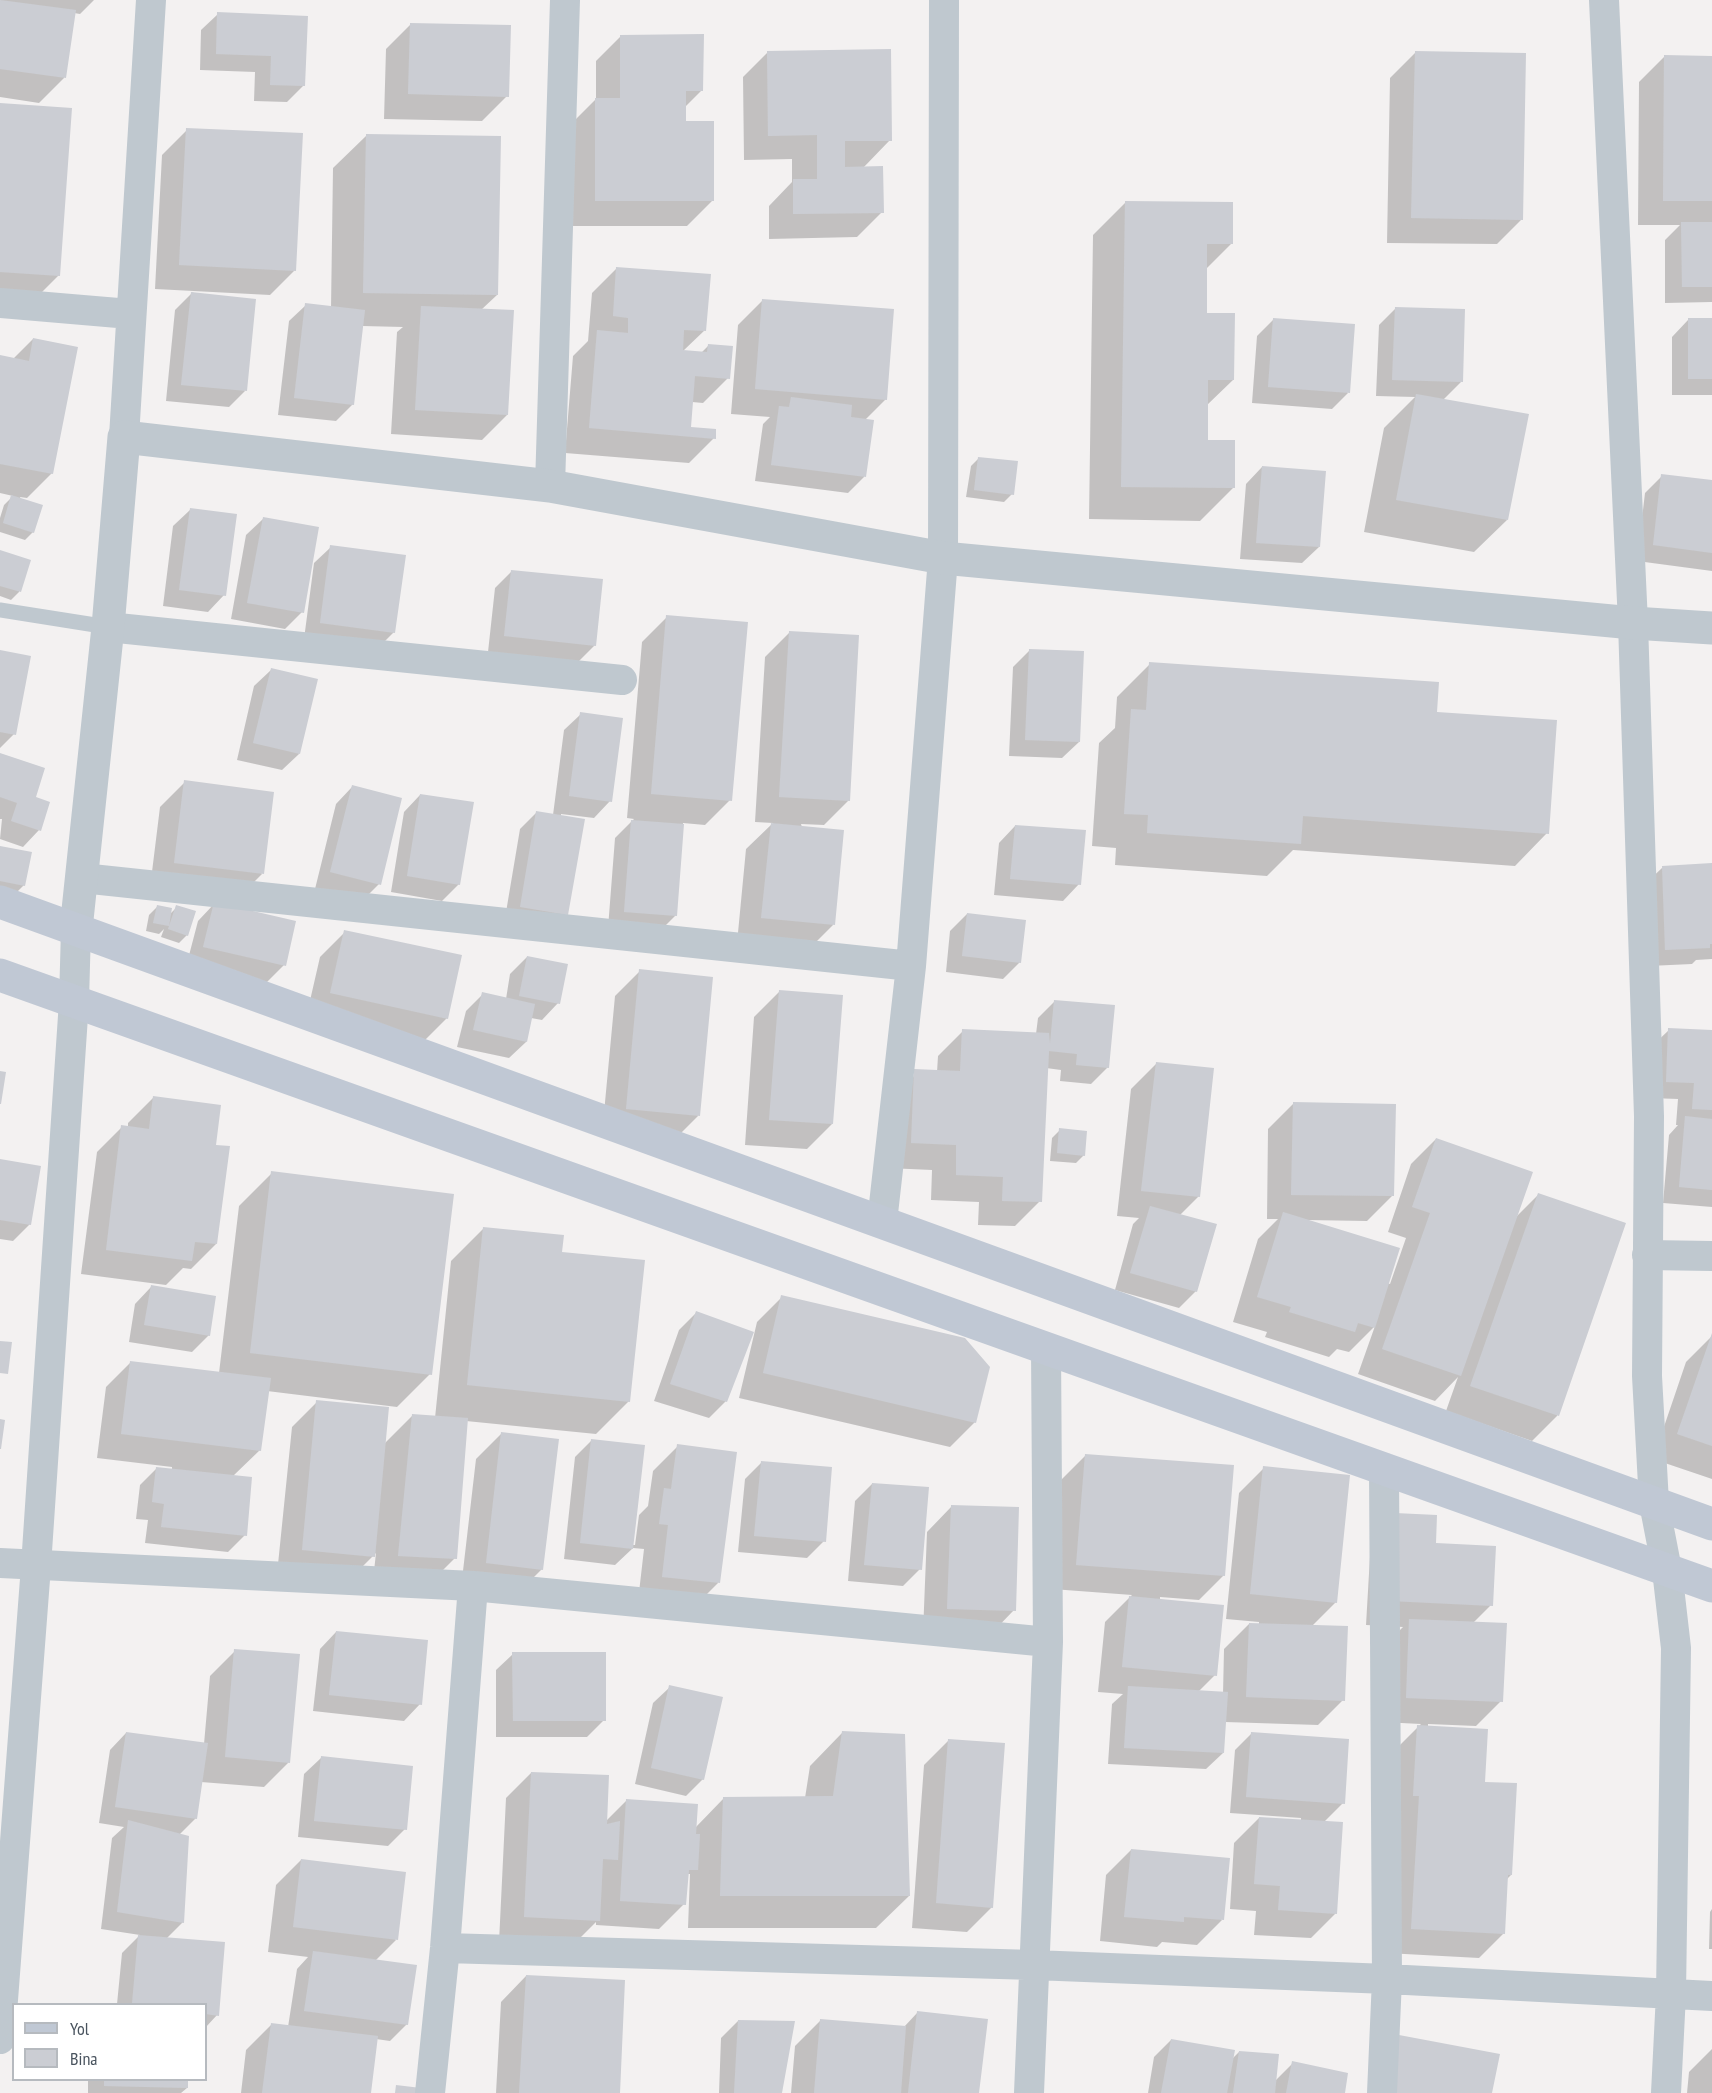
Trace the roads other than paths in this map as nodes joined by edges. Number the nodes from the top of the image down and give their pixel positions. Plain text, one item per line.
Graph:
1 (151, 0) edge
2 (566, 0) edge
3 (945, 0) edge
4 (1604, 0) edge
5 (0, 303) edge
6 (130, 314) junction
7 (124, 436) junction
8 (550, 486) junction
9 (943, 558) junction
10 (0, 610) edge
11 (1633, 623) junction
12 (108, 627) junction
13 (1712, 628) edge
14 (622, 680) dead end
15 (82, 878) junction
16 (0, 902) edge
17 (76, 929) junction
18 (910, 966) junction
19 (0, 975) edge
20 (74, 1001) junction
21 (882, 1222) junction
22 (1647, 1255) junction
23 (1712, 1256) edge
24 (1046, 1348) junction
25 (1384, 1468) junction
26 (1654, 1503) junction
27 (1712, 1524) edge
28 (0, 1563) edge
29 (36, 1566) junction
30 (1667, 1570) junction
31 (473, 1586) junction
32 (1712, 1586) edge
33 (1048, 1642) junction
34 (445, 1948) junction
35 (1034, 1965) junction
36 (1387, 1979) junction
37 (1671, 1994) junction
38 (1712, 1996) edge
39 (0, 2038) edge
40 (430, 2093) edge
41 (1029, 2093) edge
42 (1382, 2093) edge
43 (1666, 2093) edge

1 - 6 street
2 - 8 street
3 - 9 street
4 - 11 street
5 - 6 street
6 - 7 street
7 - 8 street
7 - 12 street
8 - 9 street
9 - 11 street
9 - 18 street
10 - 12 lane
11 - 13 street
11 - 22 street
12 - 14 street
12 - 15 street
15 - 17 street
15 - 18 street
16 - 17 main road
17 - 20 street
17 - 21 main road
18 - 21 street
19 - 20 main road
20 - 24 main road
20 - 29 street
21 - 26 main road
22 - 23 street
22 - 26 street
24 - 25 main road
24 - 33 street
25 - 30 main road
25 - 36 street
26 - 27 main road
26 - 30 street
28 - 29 street
29 - 31 street
29 - 39 street
30 - 32 main road
30 - 37 street
31 - 33 street
31 - 34 street
33 - 35 street
34 - 35 street
34 - 40 street
35 - 36 street
35 - 41 street
36 - 37 street
36 - 42 street
37 - 38 street
37 - 43 street

